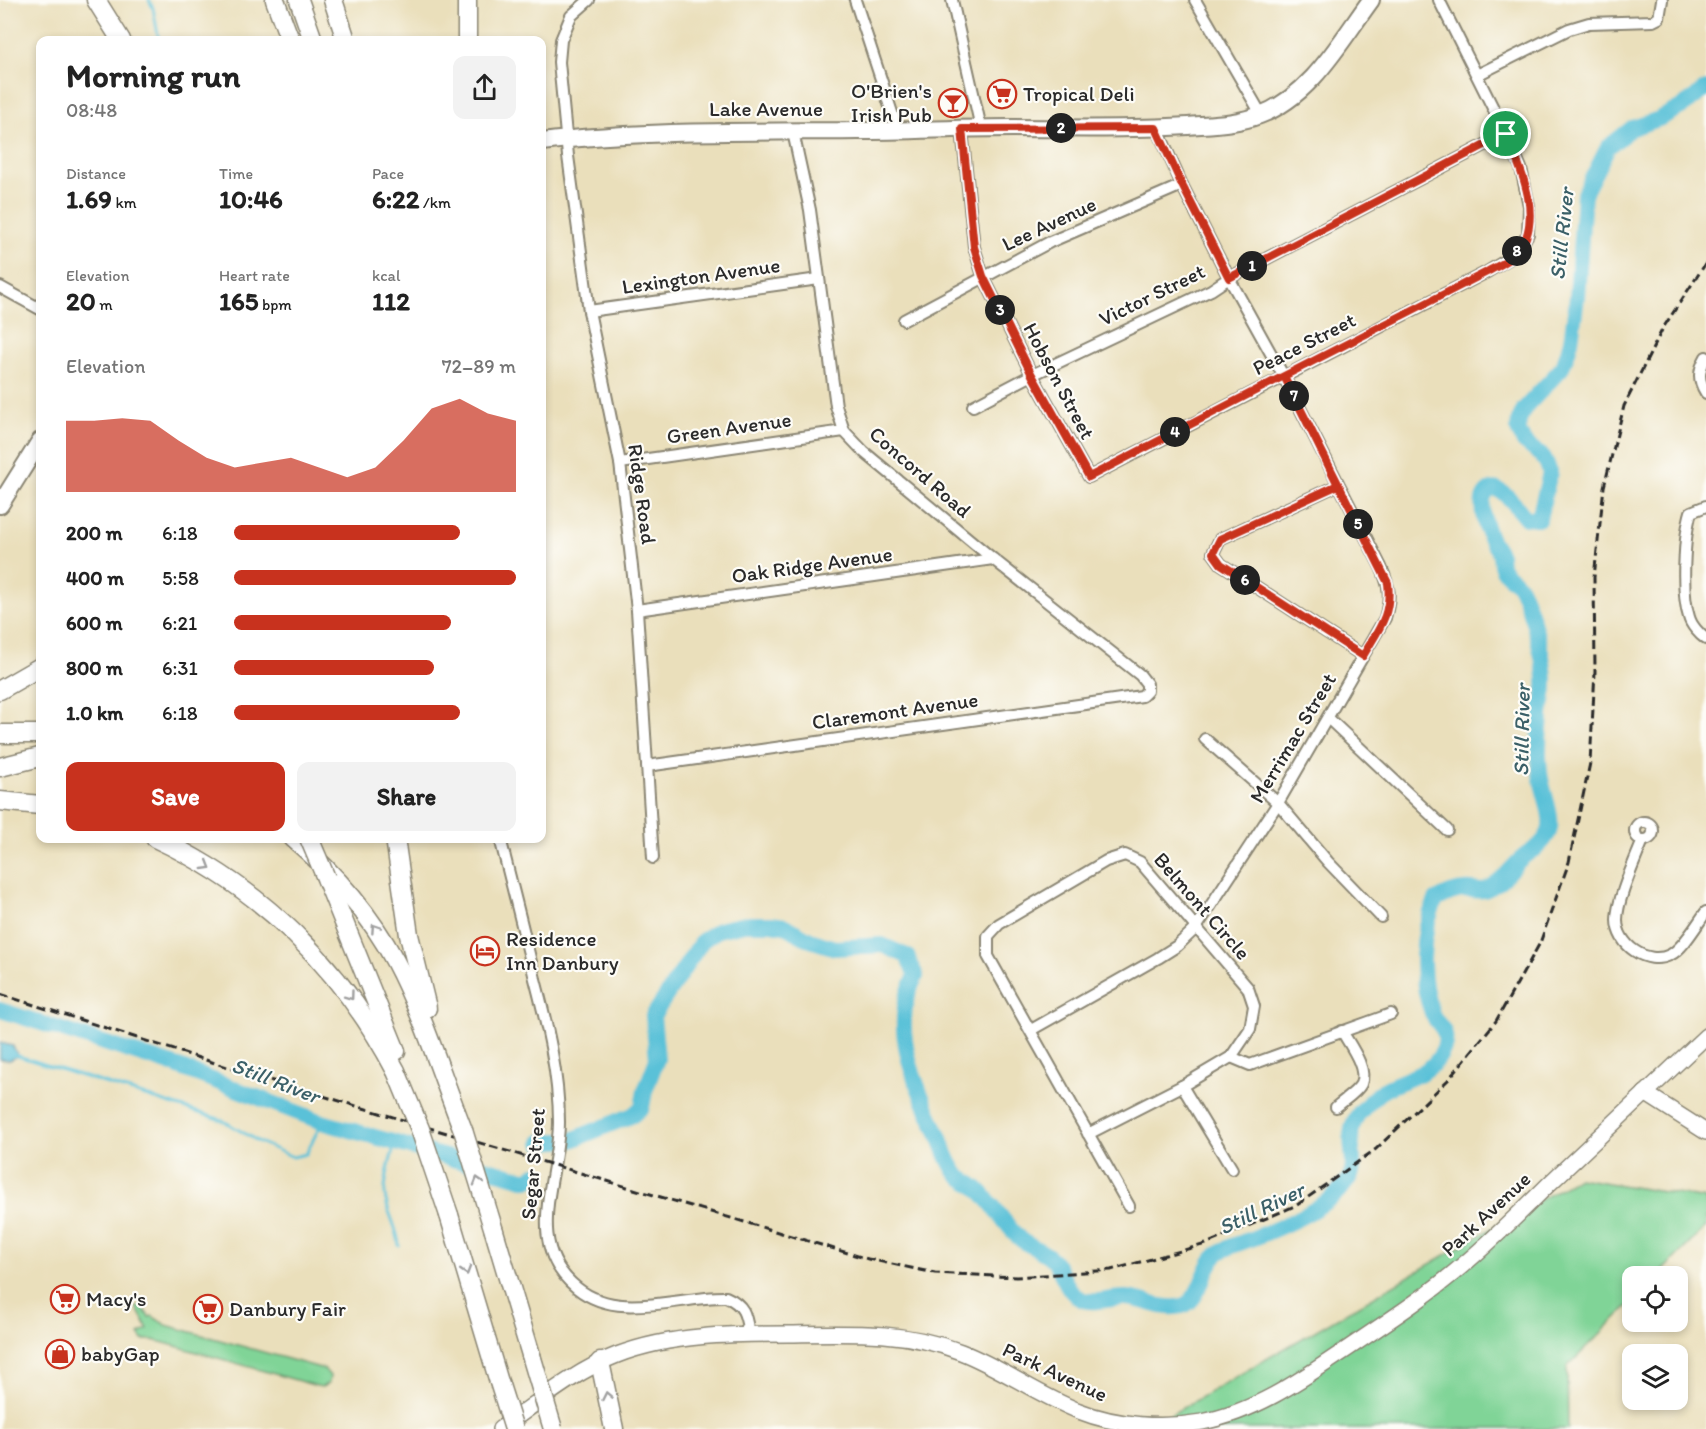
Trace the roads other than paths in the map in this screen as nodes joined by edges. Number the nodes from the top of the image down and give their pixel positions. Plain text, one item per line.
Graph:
1 (85, 0) edge
2 (96, 0) edge
3 (276, 0) edge
4 (299, 0) edge
5 (333, 0) edge
6 (338, 0) edge
7 (467, 0) edge
8 (476, 0) edge
9 (589, 0) edge
10 (855, 0) edge
11 (952, 0) edge
12 (1196, 0) edge
13 (1371, 0) edge
14 (1440, 0) edge
15 (1662, 0) edge
16 (108, 36) edge
17 (118, 36) edge
18 (289, 36) edge
19 (312, 36) edge
20 (346, 36) edge
21 (346, 36) edge
22 (467, 36) edge
23 (476, 36) edge
24 (1476, 75) junction
25 (1261, 114) junction
26 (981, 128) junction
27 (1156, 128) junction
28 (962, 129) junction
29 (898, 131) junction
30 (793, 132) junction
31 (1506, 134) junction
32 (566, 139) junction
33 (546, 142) edge
34 (1182, 185) junction
35 (983, 276) junction
36 (1229, 278) junction
37 (819, 279) junction
38 (0, 287) edge
39 (36, 307) edge
40 (589, 311) junction
41 (904, 320) dead end
42 (1706, 357) edge
43 (1032, 375) junction
44 (1284, 376) junction
45 (1706, 393) edge
46 (973, 406) dead end
47 (844, 431) junction
48 (36, 447) edge
49 (620, 463) junction
50 (1089, 477) joint
51 (1338, 485) junction
52 (0, 505) edge
53 (1706, 506) edge
54 (993, 560) junction
55 (637, 610) junction
56 (1706, 639) edge
57 (1363, 656) junction
58 (36, 669) edge
59 (36, 674) edge
60 (0, 691) edge
61 (1147, 691) joint
62 (1328, 718) junction
63 (0, 734) edge
64 (36, 734) edge
65 (1205, 739) dead end
66 (36, 758) edge
67 (647, 766) junction
68 (0, 767) edge
69 (0, 801) edge
70 (1278, 803) junction
71 (36, 805) edge
72 (1448, 830) dead end
73 (1643, 840) dead end
74 (164, 843) edge
75 (298, 843) edge
76 (311, 843) edge
77 (396, 843) edge
78 (501, 843) edge
79 (653, 858) dead end
80 (1706, 912) edge
81 (1381, 917) dead end
82 (1196, 928) junction
83 (1391, 1014) dead end
84 (1030, 1030) junction
85 (1342, 1031) junction
86 (1706, 1036) edge
87 (1231, 1058) junction
88 (400, 1071) junction
89 (445, 1077) junction
90 (1182, 1086) junction
91 (1645, 1093) junction
92 (1336, 1107) dead end
93 (1706, 1132) edge
94 (1088, 1134) junction
95 (1232, 1169) dead end
96 (1130, 1206) dead end
97 (749, 1334) junction
98 (600, 1362) junction
99 (500, 1429) edge
100 (514, 1429) edge
101 (553, 1429) edge
102 (614, 1429) edge

1 - 16 highway
2 - 17 highway
3 - 18 highway
4 - 19 highway
5 - 20 highway
6 - 21 highway
7 - 22 highway
8 - 23 highway
9 - 32 street, Ridge Road
10 - 29 street
11 - 26 street
12 - 25 street
13 - 25 main road, Lake Avenue
14 - 24 street
15 - 24 street
24 - 31 street
25 - 27 main road, Lake Avenue
26 - 27 main road, Lake Avenue
26 - 28 main road, Lake Avenue
27 - 34 street, Merrimac Street
28 - 29 main road, Lake Avenue
28 - 35 street, Hobson Street
29 - 30 main road, Lake Avenue
30 - 32 main road, Lake Avenue
30 - 37 street, Concord Road
31 - 36 street, Victor Street
31 - 44 street, Peace Street
32 - 33 main road, Lake Avenue
32 - 40 street, Ridge Road
34 - 35 street, Lee Avenue
34 - 36 street, Merrimac Street
35 - 41 street, Lee Avenue
35 - 43 street, Hobson Street
36 - 43 street, Victor Street
36 - 44 street, Merrimac Street
37 - 40 street, Lexington Avenue
37 - 47 street, Concord Road
38 - 39 street
40 - 49 street, Ridge Road
42 - 45 street
43 - 46 street, Victor Street
43 - 50 street, Hobson Street
44 - 50 street, Peace Street
44 - 51 street, Merrimac Street
47 - 49 street, Green Avenue
47 - 54 street, Concord Road
48 - 52 main road
49 - 55 street, Ridge Road
51 - 57 street, Merrimac Street
51 - 57 street
53 - 56 street
54 - 55 street, Oak Ridge Avenue
54 - 61 street, Concord Road
55 - 67 street, Ridge Road
57 - 62 street, Merrimac Street
58 - 60 highway
59 - 60 highway
61 - 67 street, Claremont Avenue
62 - 70 street, Merrimac Street
62 - 72 street
63 - 64 highway
65 - 70 street
66 - 68 highway
67 - 79 street, Ridge Road
69 - 71 highway
70 - 81 street
70 - 82 street, Merrimac Street
73 - 80 street
74 -> 88 highway
89 -> 75 highway
76 - 88 highway, bridge
77 - 89 highway
78 - 97 street, Segar Street
82 - 84 street, Merrimac Street
82 - 84 street, Belmont Circle
82 - 87 street, Belmont Circle
83 - 85 street
84 - 94 street, Belmont Circle
85 - 87 street
85 - 92 street
86 - 91 main road, Park Avenue
87 - 90 street, Belmont Circle
88 -> 100 highway, bridge
101 -> 89 highway, bridge
90 - 94 street, Belmont Circle
90 - 95 street
91 - 93 main road
91 - 97 main road, Park Avenue
94 - 96 street, Belmont Circle
97 - 98 main road, Park Avenue
98 - 99 main road, Park Avenue
102 -> 98 highway

